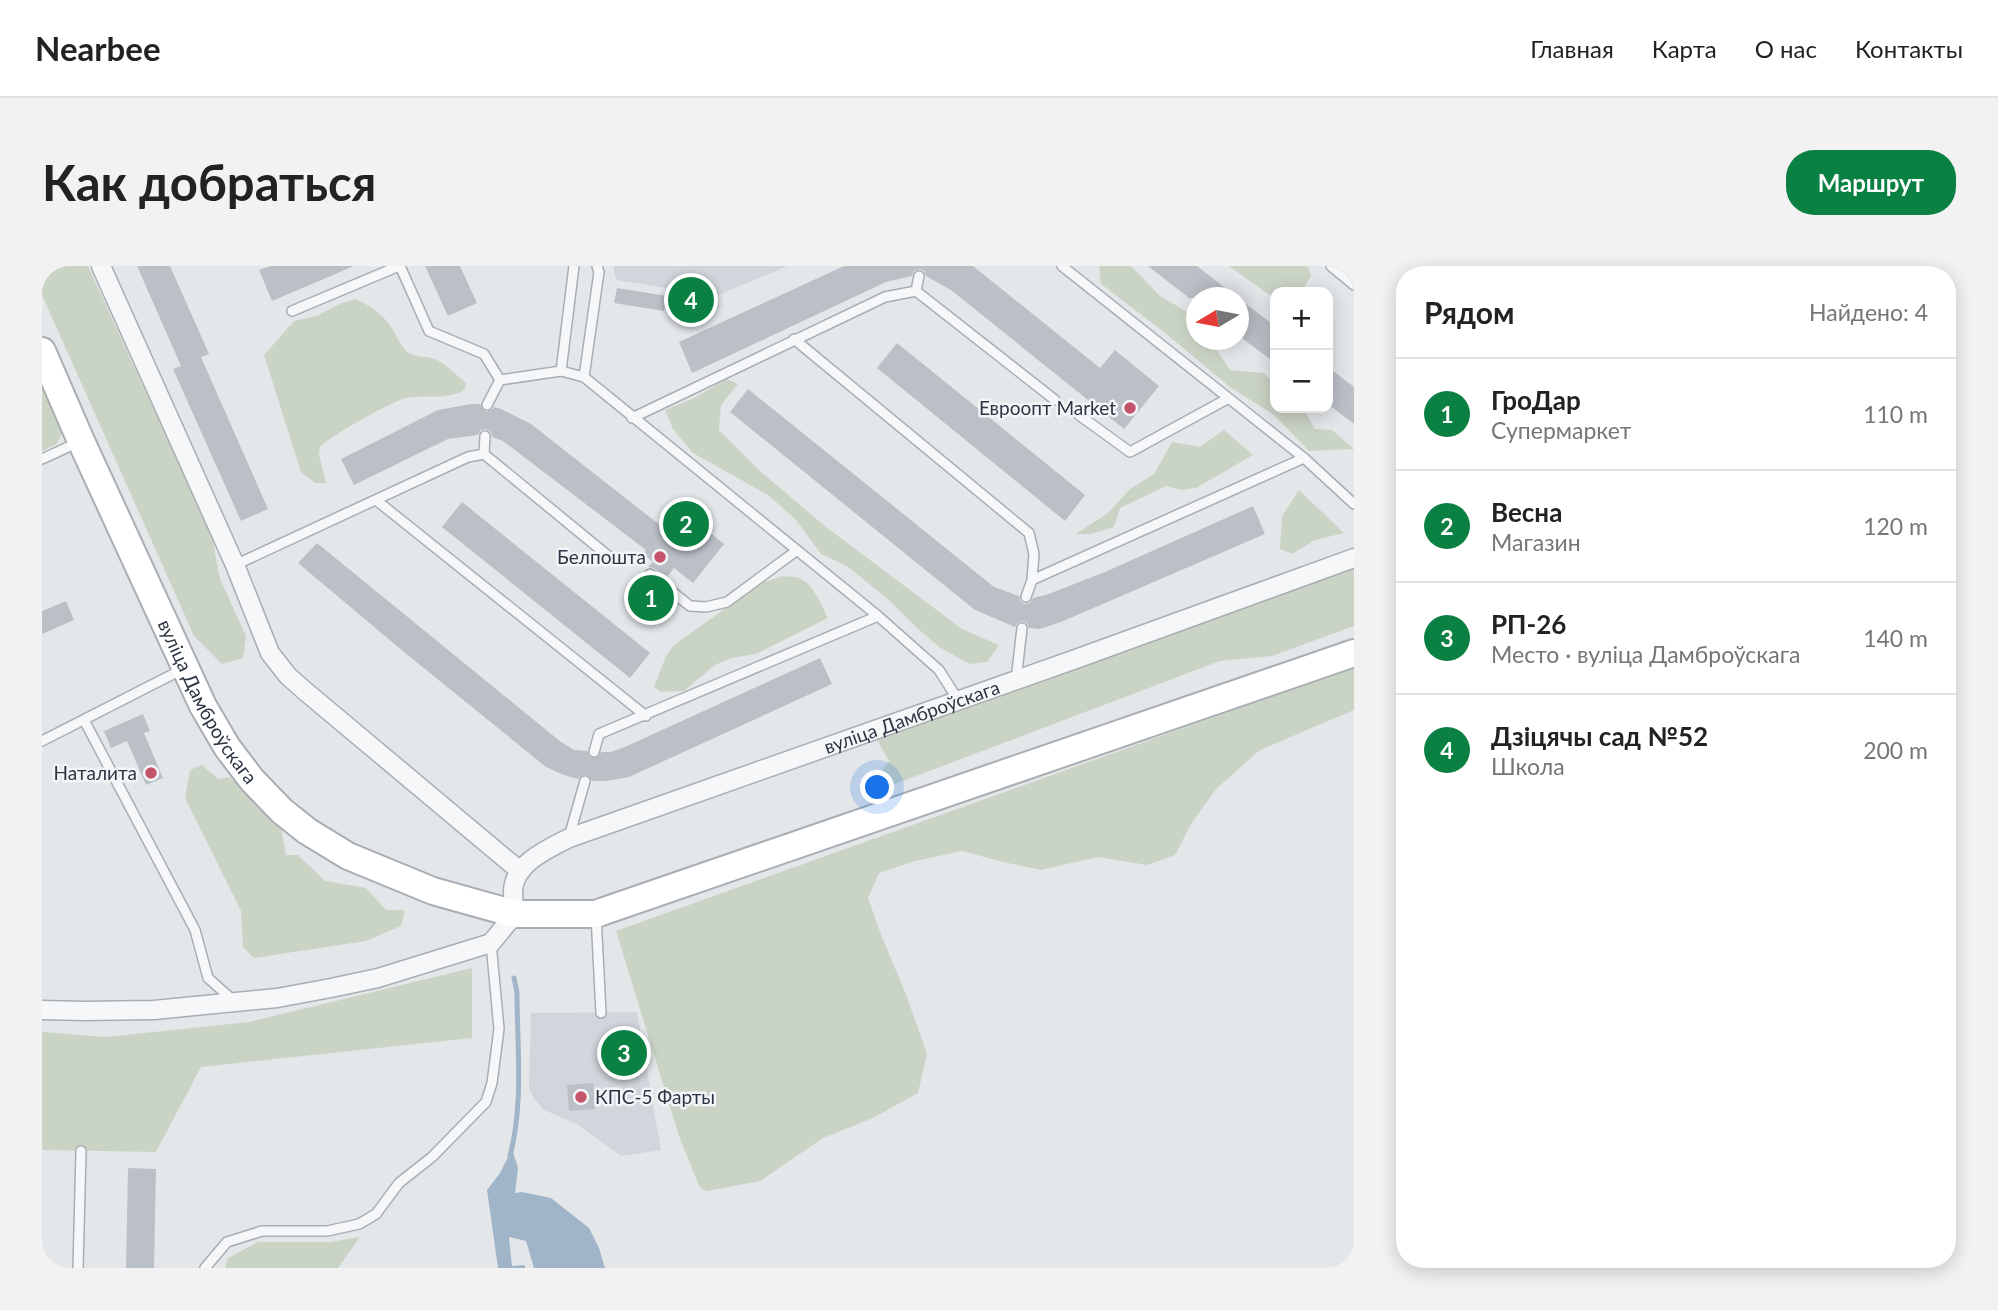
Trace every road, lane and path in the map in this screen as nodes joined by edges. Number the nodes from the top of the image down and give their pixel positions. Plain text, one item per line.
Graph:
1 (101, 266) edge
2 (399, 266) edge
3 (574, 266) edge
4 (597, 266) edge
5 (1062, 266) edge
6 (1331, 266) edge
7 (919, 276) dead end
8 (1354, 285) edge
9 (916, 291) junction
10 (292, 311) dead end
11 (794, 339) junction
12 (42, 351) edge
13 (561, 371) junction
14 (583, 377) junction
15 (500, 380) junction
16 (1227, 399) junction
17 (1055, 400) dead end
18 (488, 405) dead end
19 (1079, 415) dead end
20 (632, 418) junction
21 (485, 436) dead end
22 (81, 442) junction
23 (484, 454) junction
24 (1304, 458) junction
25 (42, 459) edge
26 (376, 500) junction
27 (1354, 504) edge
28 (796, 551) junction
29 (1354, 558) edge
30 (612, 559) dead end
31 (235, 565) junction
32 (650, 574) dead end
33 (1032, 580) junction
34 (1026, 597) dead end
35 (878, 616) junction
36 (1022, 628) dead end
37 (1354, 653) edge
38 (184, 668) junction
39 (1016, 680) junction
40 (958, 700) junction
41 (646, 716) junction
42 (84, 720) junction
43 (42, 741) edge
44 (594, 752) dead end
45 (585, 782) dead end
46 (569, 838) junction
47 (520, 871) junction
48 (596, 914) junction
49 (515, 915) junction
50 (491, 943) junction
51 (236, 1003) junction
52 (42, 1010) edge
53 (601, 1013) dead end
54 (81, 1151) dead end
55 (78, 1268) edge
56 (205, 1268) edge

1 - 31 street
2 - 10 lane
2 - 15 lane
3 - 13 lane
4 - 14 lane
5 - 16 lane
6 - 8 lane
7 - 9 lane
9 - 11 lane
9 - 17 lane
11 - 20 lane
11 - 33 lane
12 - 22 main road, вуліца Дамброўскага
13 - 14 lane
13 - 15 lane
14 - 20 lane
15 - 18 lane
16 - 19 lane
16 - 24 lane
20 - 28 lane
21 - 23 lane
22 - 25 lane
22 - 38 main road, вуліца Дамброўскага
23 - 26 lane
23 - 30 lane
24 - 27 lane
24 - 33 lane
26 - 31 lane
26 - 41 lane
28 - 32 lane
28 - 35 lane
29 - 39 street, вуліца Дамброўскага
31 - 47 street
33 - 34 lane
35 - 40 lane
35 - 41 lane
36 - 39 lane
37 - 48 main road, вуліца Дамброўскага
38 - 42 lane
38 - 49 main road, вуліца Дамброўскага
39 - 40 street, вуліца Дамброўскага
40 - 46 street, вуліца Дамброўскага
41 - 44 lane
42 - 43 lane
42 - 51 lane
45 - 46 lane
46 - 47 street, вуліца Дамброўскага
47 - 49 street
48 - 49 main road, вуліца Дамброўскага
48 - 53 lane
49 - 50 street
50 - 51 street
50 - 56 lane
51 - 52 street
54 - 55 lane

